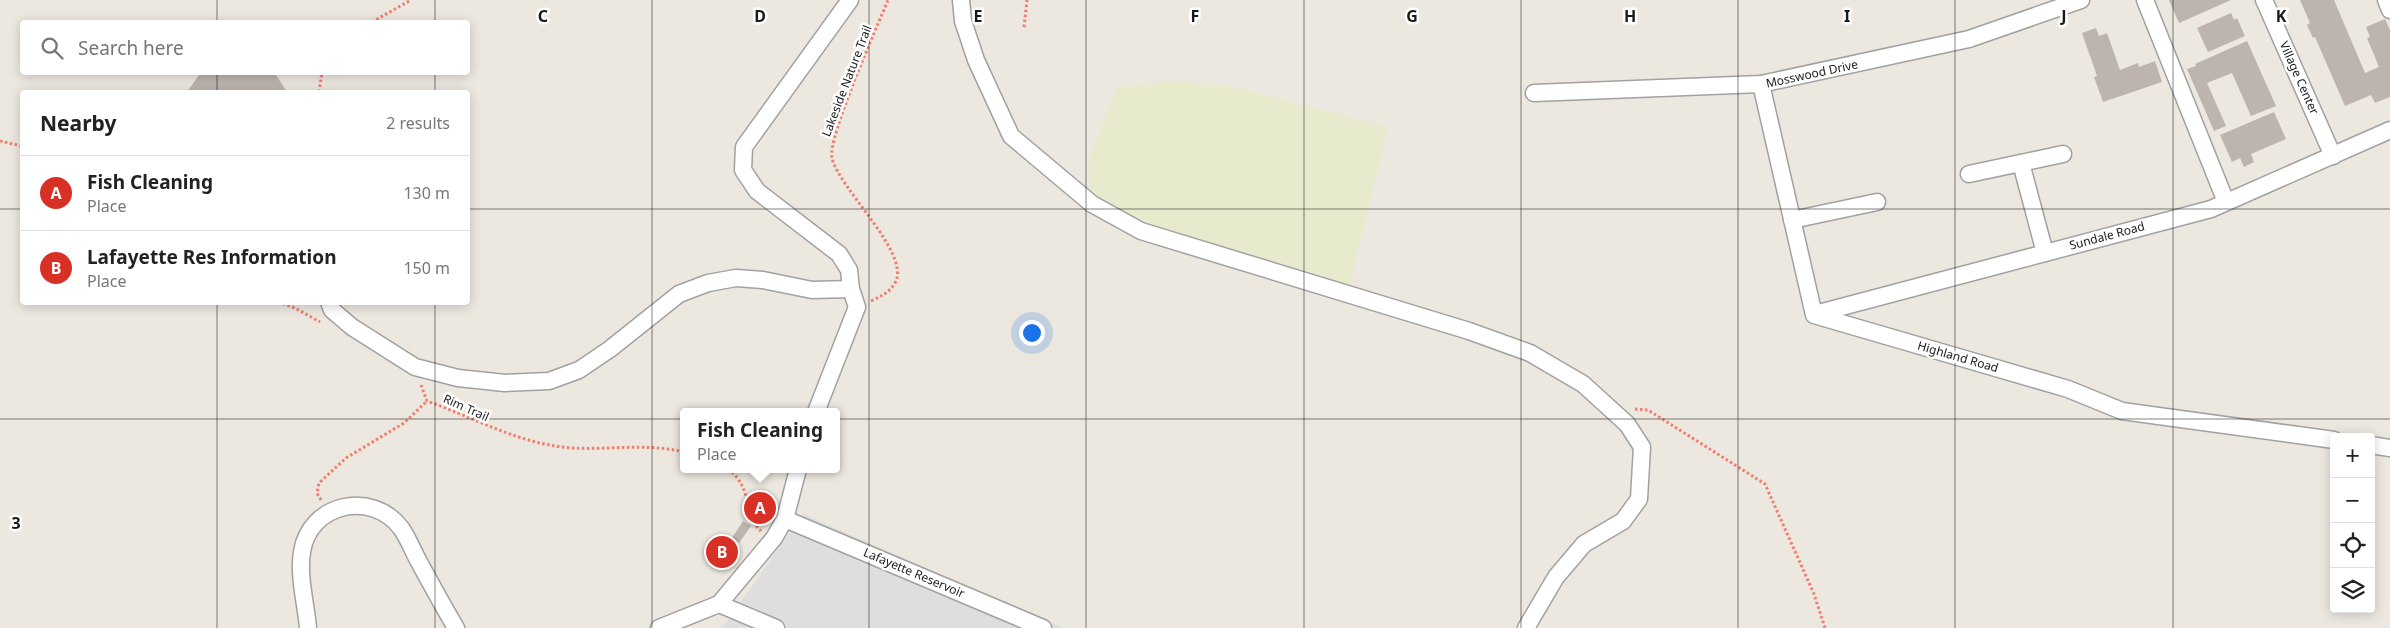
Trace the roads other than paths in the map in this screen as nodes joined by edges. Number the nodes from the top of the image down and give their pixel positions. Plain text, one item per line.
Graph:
1 (850, 0) edge
2 (962, 0) edge
3 (2081, 0) edge
4 (2145, 0) edge
5 (2264, 0) edge
6 (2386, 0) edge
7 (2390, 10) edge
8 (1761, 84) junction
9 (1534, 93) dead end
10 (2390, 130) edge
11 (2063, 154) dead end
12 (2333, 156) junction
13 (2020, 163) junction
14 (1969, 174) dead end
15 (1877, 202) dead end
16 (2226, 202) junction
17 (1792, 220) junction
18 (2045, 253) junction
19 (851, 289) junction
20 (330, 305) edge
21 (1814, 315) junction
22 (818, 408) edge
23 (2330, 439) edge
24 (2375, 446) edge
25 (2390, 448) edge
26 (797, 473) edge
27 (784, 518) junction
28 (719, 604) junction
29 (308, 628) edge
30 (456, 628) edge
31 (659, 628) edge
32 (776, 628) edge
33 (1042, 628) edge
34 (1526, 628) edge

1 - 19 street
2 - 34 street
3 - 8 street, Mosswood Drive
4 - 16 street
5 - 12 street, Village Center
6 - 7 street
8 - 9 street, Mosswood Drive
8 - 17 street
10 - 12 street, Sundale Road
11 - 13 street
12 - 16 street, Sundale Road
13 - 14 street
13 - 18 street
15 - 17 street
16 - 18 street, Sundale Road
17 - 21 street
18 - 21 street, Sundale Road
19 - 20 street
19 - 22 street
21 - 23 street, Highland Road
24 - 25 street
26 - 27 street
27 - 28 street
27 - 33 street, Lafayette Reservoir
28 - 31 street
28 - 32 street
29 - 30 street

